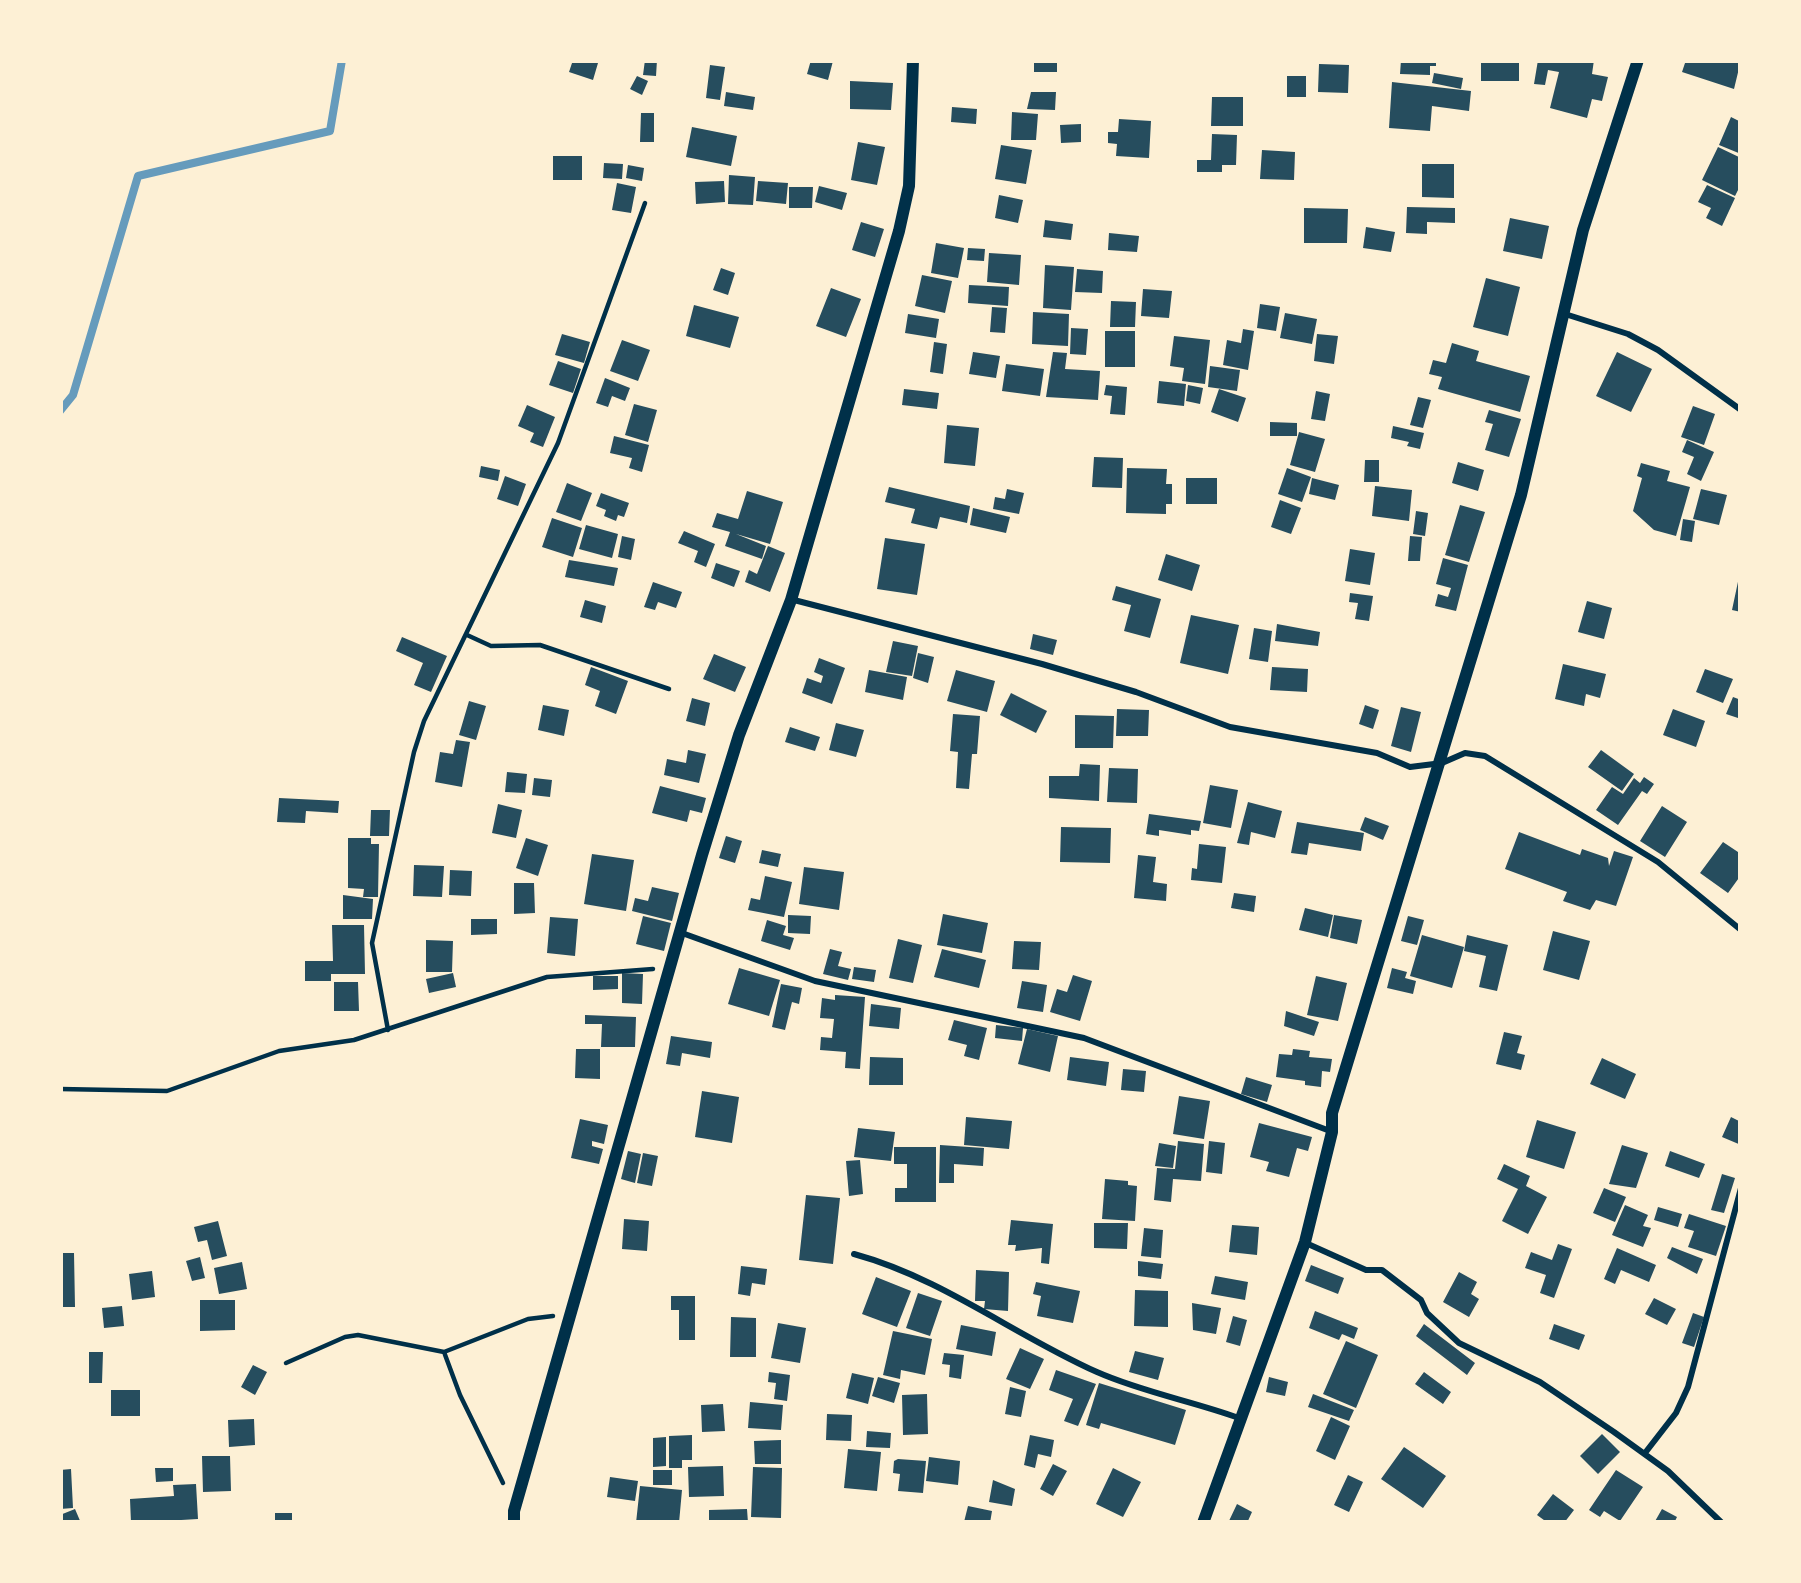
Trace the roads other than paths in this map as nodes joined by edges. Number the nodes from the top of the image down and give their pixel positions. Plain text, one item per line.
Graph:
1 (913, 60) edge
2 (1638, 60) edge
3 (1564, 314) junction
4 (1741, 410) edge
5 (791, 599) junction
6 (1442, 763) junction
7 (1741, 931) edge
8 (682, 933) junction
9 (1332, 1132) junction
10 (1741, 1188) edge
11 (1305, 1242) junction
12 (854, 1254) dead end
13 (1238, 1418) junction
14 (1645, 1454) junction
15 (514, 1517) edge
16 (1203, 1523) edge
17 (1722, 1523) edge

1 - 5 street
2 - 3 street
3 - 4 lane
3 - 6 street
5 - 6 lane
5 - 8 street
6 - 7 lane
6 - 9 street
8 - 9 lane
8 - 15 street
9 - 11 street
10 - 14 lane
11 - 13 street
11 - 14 lane
12 - 13 lane
13 - 16 street
14 - 17 lane

